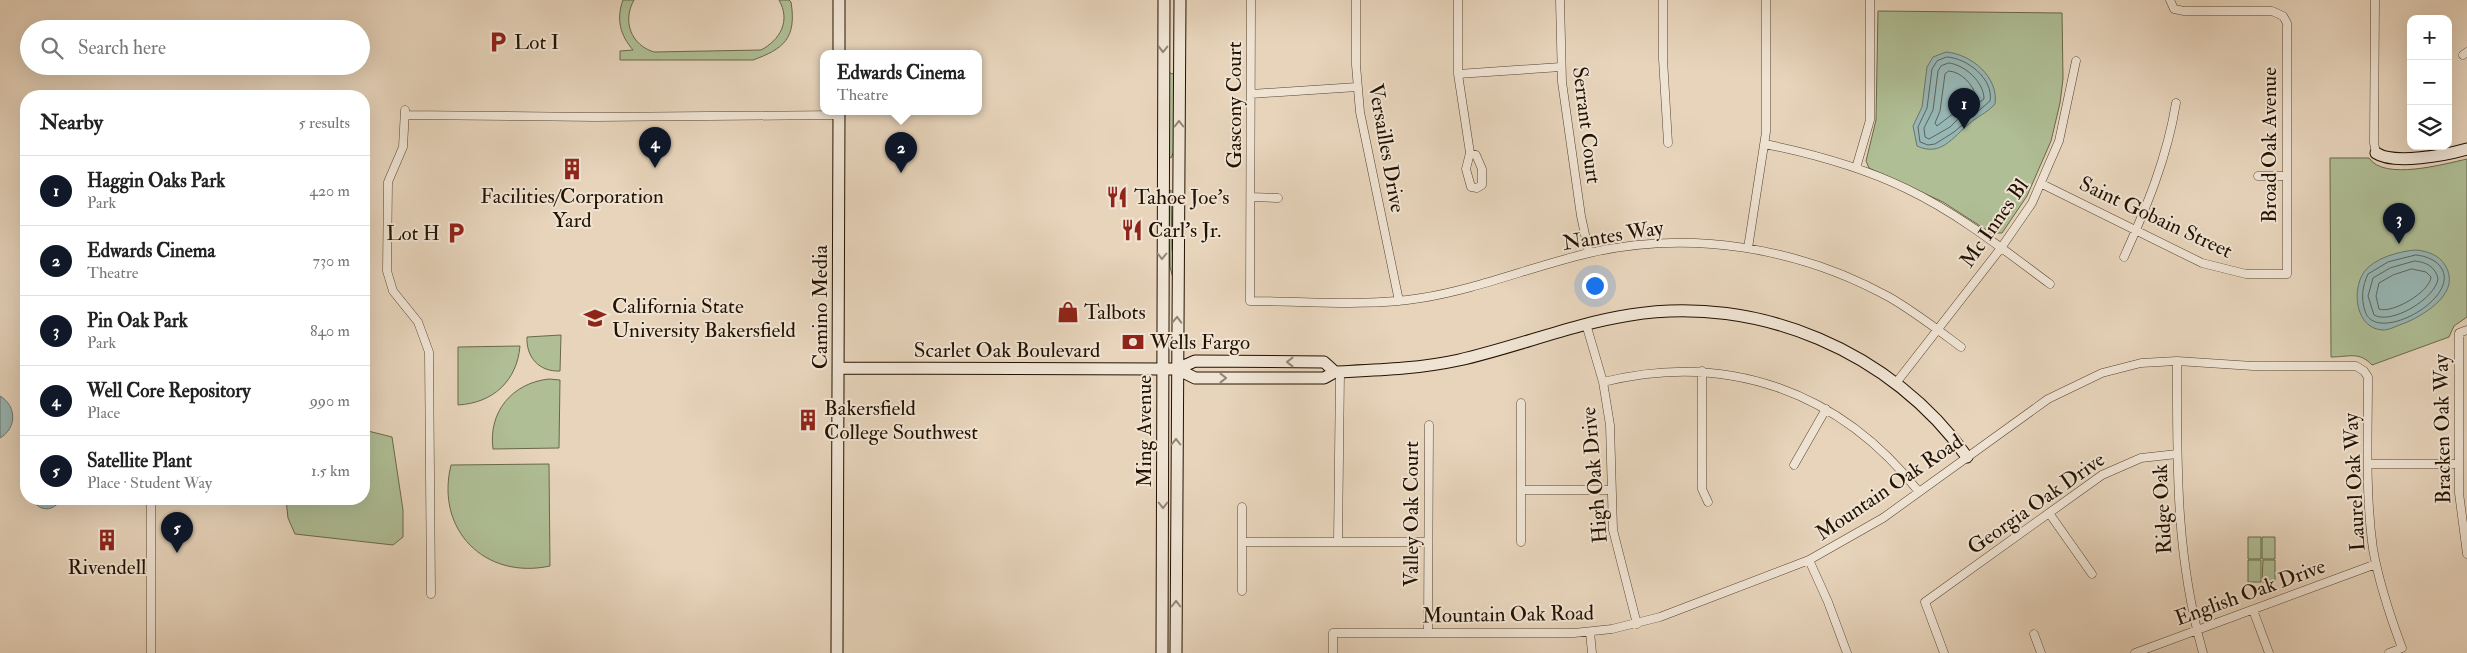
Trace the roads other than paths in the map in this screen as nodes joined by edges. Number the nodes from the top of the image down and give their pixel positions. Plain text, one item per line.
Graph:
1 (840, 0) edge
2 (1164, 0) edge
3 (1180, 0) edge
4 (1252, 0) edge
5 (1356, 0) edge
6 (1458, 0) edge
7 (1560, 0) edge
8 (1663, 0) edge
9 (1766, 0) edge
10 (1870, 0) edge
11 (2170, 0) edge
12 (2375, 0) edge
13 (839, 50) edge
14 (2076, 61) dead end
15 (1560, 67) junction
16 (1458, 74) junction
17 (1357, 87) junction
18 (1251, 94) junction
19 (2176, 103) dead end
20 (820, 114) edge
21 (839, 115) edge
22 (1668, 142) dead end
23 (1765, 144) junction
24 (2467, 149) edge
25 (2376, 152) joint
26 (1470, 153) dead end
27 (1856, 168) junction
28 (2258, 176) dead end
29 (2287, 176) junction
30 (2042, 184) junction
31 (1251, 198) junction
32 (1278, 198) dead end
33 (2136, 230) junction
34 (1748, 248) junction
35 (2001, 248) junction
36 (1589, 253) junction
37 (2124, 257) dead end
38 (2287, 274) joint
39 (2050, 284) dead end
40 (1250, 301) joint
41 (1399, 301) junction
42 (1586, 324) junction
43 (1938, 329) junction
44 (2467, 330) edge
45 (1961, 347) dead end
46 (2177, 361) junction
47 (838, 368) junction
48 (1163, 369) junction
49 (1177, 369) junction
50 (2364, 370) joint
51 (1702, 371) junction
52 (1338, 372) junction
53 (1602, 382) junction
54 (1896, 383) junction
55 (1521, 404) dead end
56 (1826, 409) junction
57 (1429, 425) dead end
58 (2177, 454) junction
59 (1967, 457) junction
60 (2368, 464) junction
61 (2458, 464) junction
62 (1794, 465) dead end
63 (1521, 490) junction
64 (1612, 490) junction
65 (1919, 492) junction
66 (1708, 502) dead end
67 (151, 505) edge
68 (1242, 507) dead end
69 (2049, 513) junction
70 (1242, 542) junction
71 (1338, 542) junction
72 (1428, 542) junction
73 (1521, 542) dead end
74 (2467, 554) edge
75 (1809, 560) junction
76 (2376, 564) junction
77 (2092, 574) dead end
78 (1242, 591) dead end
79 (431, 594) dead end
80 (2253, 610) junction
81 (1637, 624) junction
82 (2196, 630) junction
83 (1590, 632) junction
84 (1428, 633) junction
85 (2034, 634) dead end
86 (151, 653) edge
87 (837, 653) edge
88 (1162, 653) edge
89 (1176, 653) edge
90 (1333, 653) edge
91 (1592, 653) edge
92 (1846, 653) edge
93 (1944, 653) edge
94 (2041, 653) edge
95 (2136, 653) edge
96 (2203, 653) edge
97 (2269, 653) edge
98 (2389, 653) edge

1 - 13 street
2 -> 48 street, Ming Avenue
49 -> 3 street, Ming Avenue
4 - 18 street, Gascony Court
5 - 17 street, Versailles Drive
6 - 16 street
7 - 15 street, Serrant Court
8 - 22 street
9 - 23 street
10 - 27 street
11 - 29 street, Broad Oak Avenue
12 - 25 street
14 - 30 street, Mc Innes Bl
15 - 16 street
15 - 36 street, Serrant Court
16 - 26 street
17 - 18 street
17 - 41 street, Versailles Drive
18 - 31 street, Gascony Court
19 - 33 street
20 - 79 street
21 - 47 street, Camino Media
23 - 27 street
23 - 34 street
24 - 25 street
27 - 35 street
28 - 29 street
29 - 38 street, Broad Oak Avenue
30 - 33 street, Saint Gobain Street
30 - 35 street, Mc Innes Bl
31 - 32 street
31 - 40 street, Gascony Court
33 - 37 street
33 - 38 street, Saint Gobain Street
34 - 36 street, Nantes Way
34 - 43 street, Nantes Way
35 - 39 street
35 - 43 street, Mc Innes Bl
36 - 41 street, Nantes Way
40 - 41 street, Nantes Way
42 - 52 street, Scarlet Oak Boulevard
42 - 53 street, High Oak Drive
42 - 54 street, Scarlet Oak Boulevard
43 - 45 street, Nantes Way
43 - 54 street, Mc Innes Bl
44 - 61 street, Bracken Oak Way
46 - 50 street, Mountain Oak Road
46 - 58 street, Ridge Oak
46 - 59 street, Mountain Oak Road
47 - 48 street, Scarlet Oak Boulevard
47 - 87 street, Camino Media
48 - 49 street, Scarlet Oak Boulevard
48 -> 88 street, Ming Avenue
49 -> 52 street, Scarlet Oak Boulevard
52 -> 49 street, Scarlet Oak Boulevard
89 -> 49 street, Ming Avenue
50 - 60 street, Laurel Oak Way
51 - 53 street
51 - 56 street
51 - 66 street
52 - 71 street
53 - 64 street, High Oak Drive
54 - 59 street, Scarlet Oak Boulevard
55 - 63 street
56 - 62 street
56 - 65 street
57 - 72 street, Valley Oak Court
58 - 69 street, Georgia Oak Drive
58 - 82 street, Ridge Oak
59 - 65 street, Mountain Oak Road
60 - 61 street
60 - 76 street, Laurel Oak Way
61 - 74 street, Bracken Oak Way
63 - 64 street
63 - 73 street
64 - 81 street, High Oak Drive
65 - 75 street, Mountain Oak Road
67 - 86 street
68 - 70 street
69 - 77 street
69 - 93 street, Georgia Oak Drive
70 - 71 street
70 - 78 street
71 - 72 street
72 - 84 street, Valley Oak Court
75 - 81 street, Mountain Oak Road
75 - 92 street
76 - 80 street, English Oak Drive
76 - 98 street, Laurel Oak Way
80 - 82 street, English Oak Drive
80 - 97 street
81 - 83 street, Mountain Oak Road
82 - 95 street, English Oak Drive
82 - 96 street, Ridge Oak
83 - 84 street, Mountain Oak Road
83 - 91 street
84 - 90 street, Mountain Oak Road
85 - 94 street

